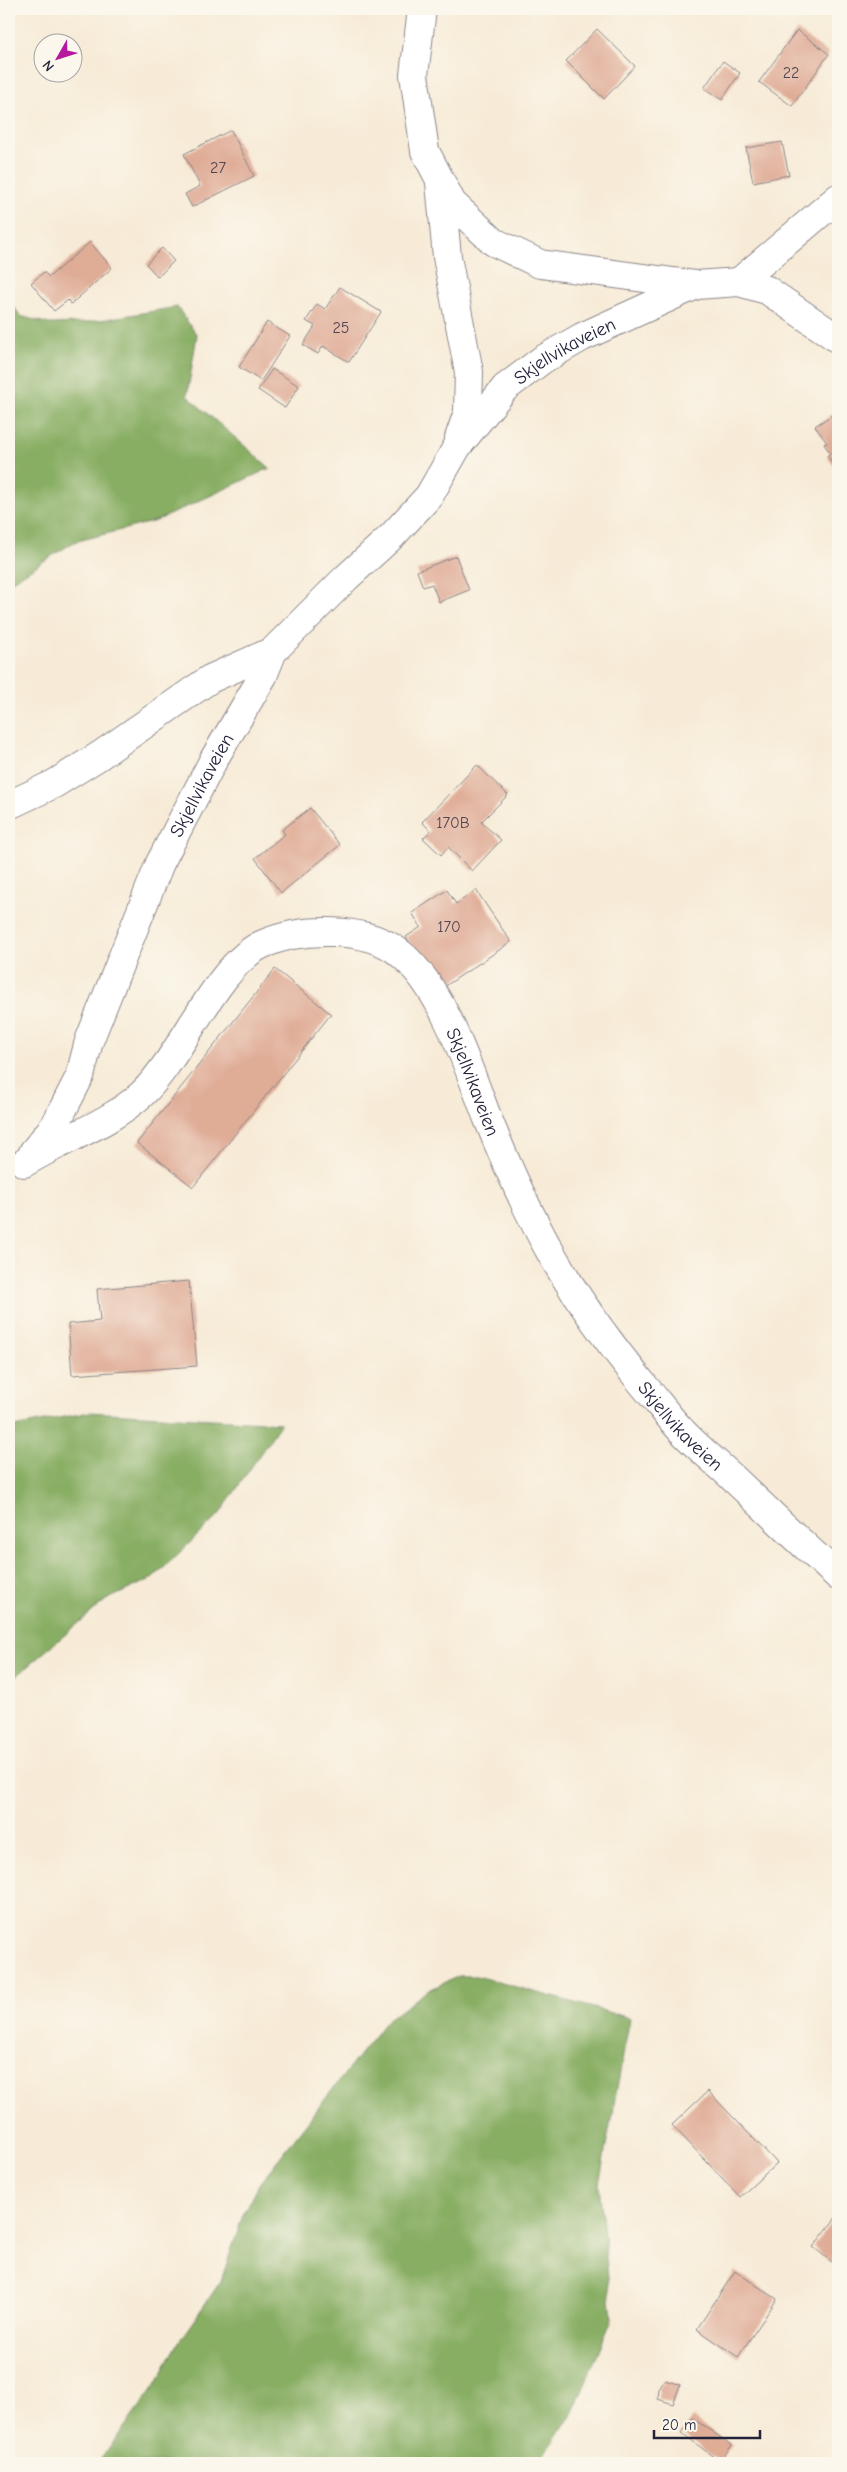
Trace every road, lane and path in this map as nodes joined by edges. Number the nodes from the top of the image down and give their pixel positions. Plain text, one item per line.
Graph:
1 (422, 9) edge
2 (440, 180) junction
3 (838, 198) edge
4 (739, 282) junction
5 (696, 285) junction
6 (838, 339) edge
7 (457, 447) junction
8 (273, 651) junction
9 (9, 805) edge
10 (16, 1168) edge
11 (838, 1576) edge

1 - 2 street, Skjellvikaveien
2 - 5 street, Skjellvikaveien
2 - 7 street, Skjellvikaveien
3 - 4 street
4 - 5 street, Skjellvikaveien
4 - 6 street, Skjellvikaveien
5 - 7 street, Skjellvikaveien
7 - 8 street, Skjellvikaveien
8 - 9 street, Skjellvikaveien
8 - 10 street, Skjellvikaveien
10 - 11 street, Skjellvikaveien

